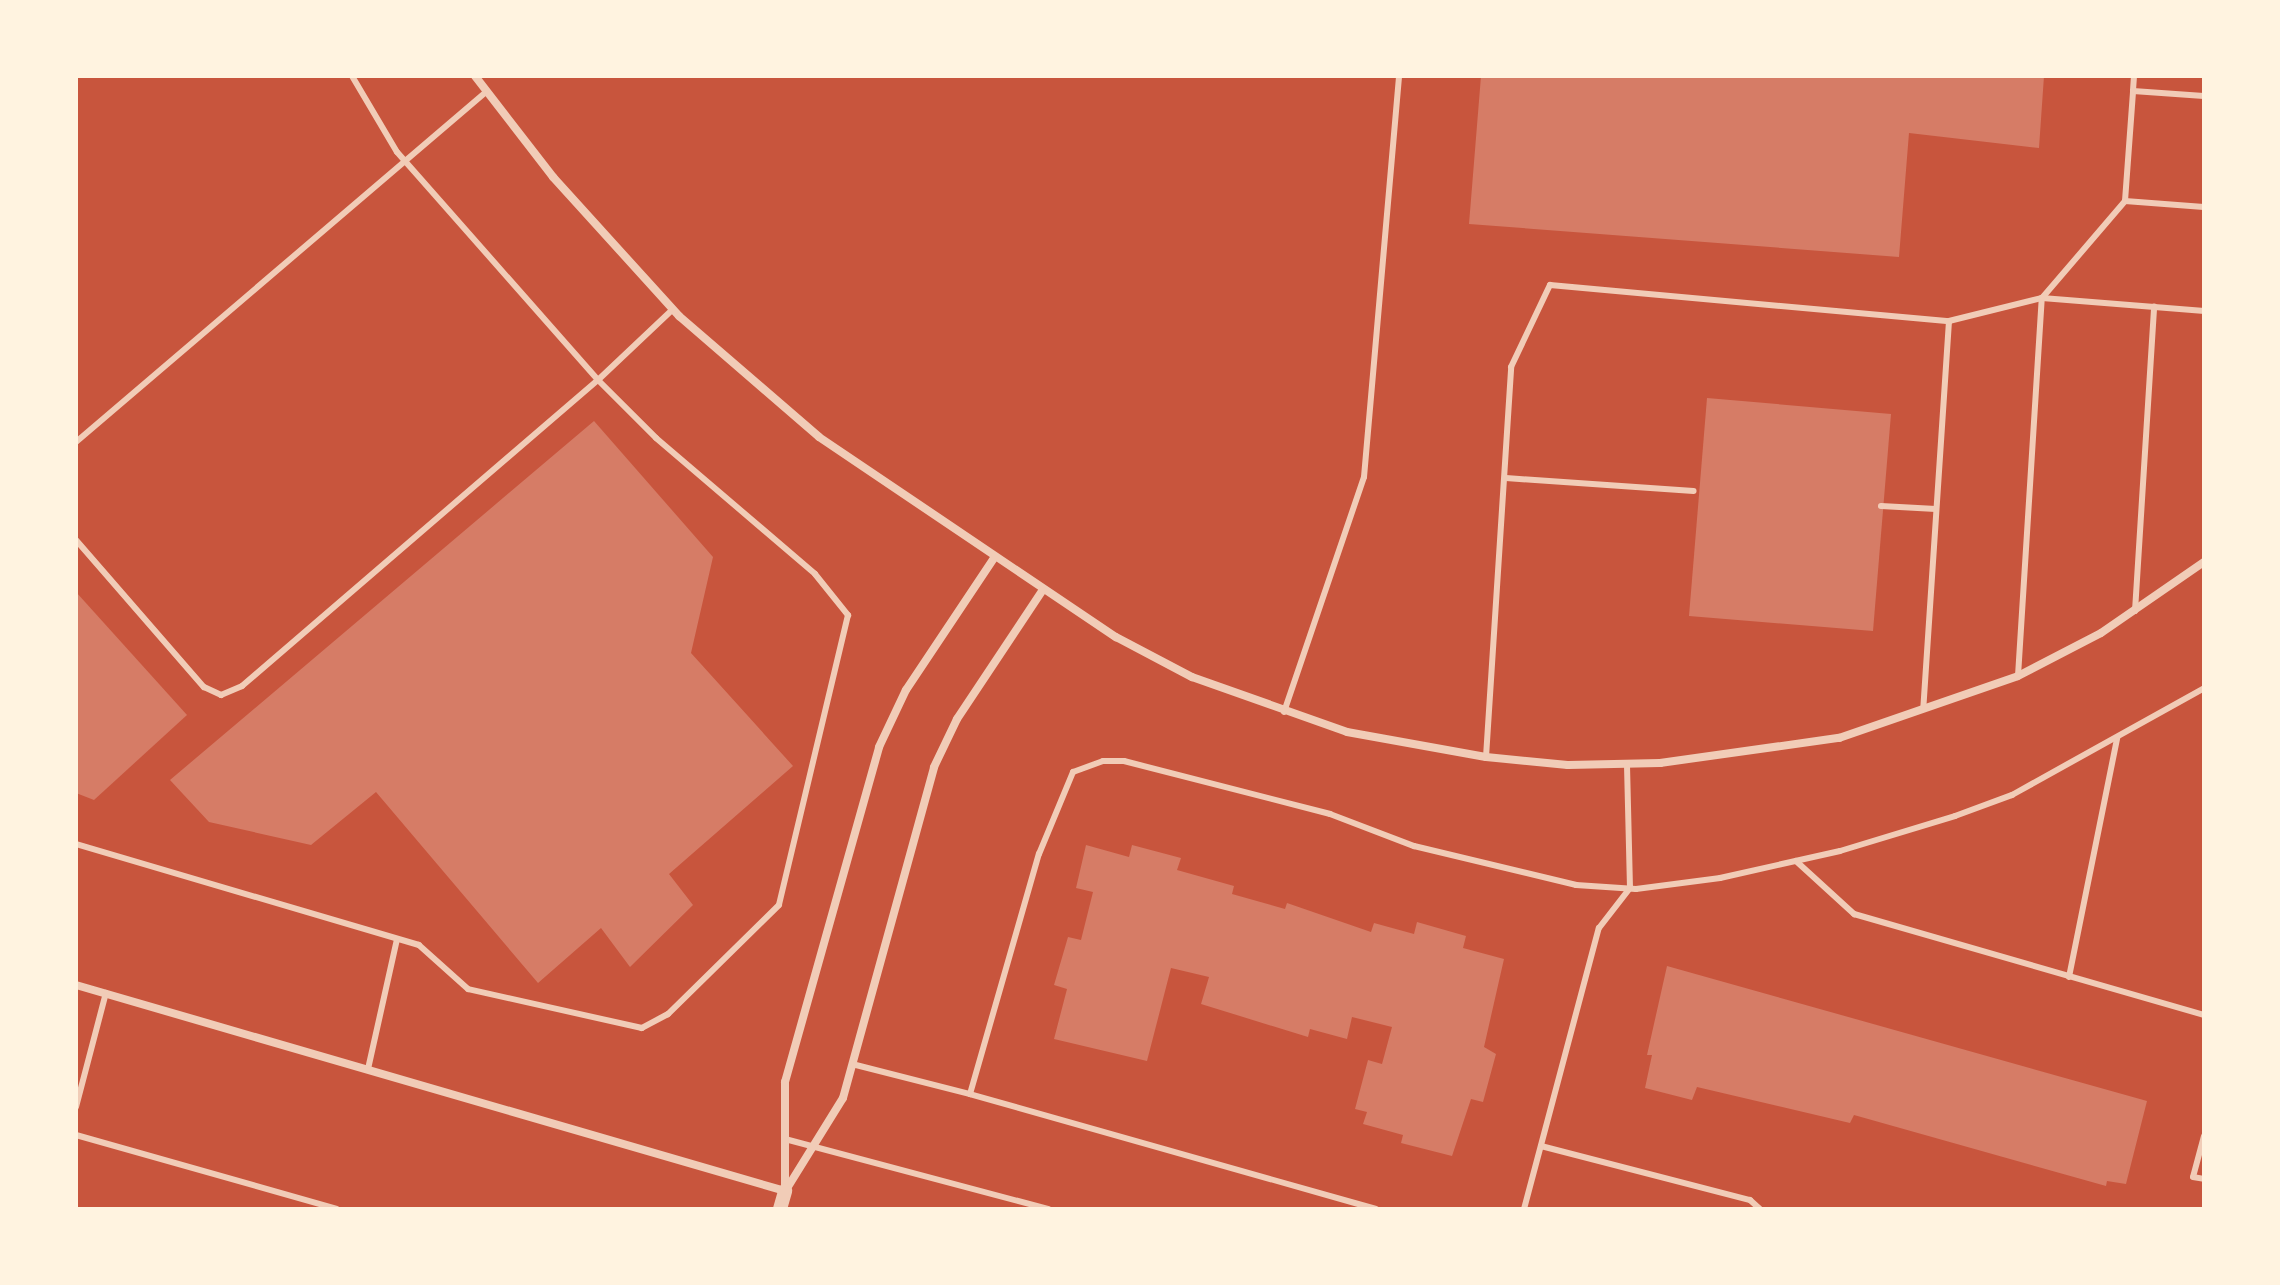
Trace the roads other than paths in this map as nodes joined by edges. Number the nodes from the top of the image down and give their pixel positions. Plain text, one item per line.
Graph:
1 (352, 76) edge
2 (475, 76) edge
3 (1399, 76) edge
4 (2134, 76) edge
5 (2133, 91) junction
6 (486, 92) junction
7 (2204, 96) edge
8 (406, 162) junction
9 (2125, 201) junction
10 (2204, 207) edge
11 (2042, 298) junction
12 (2154, 307) junction
13 (673, 309) junction
14 (2204, 311) edge
15 (1949, 321) junction
16 (598, 380) junction
17 (76, 442) edge
18 (1506, 478) junction
19 (1694, 491) dead end
20 (1881, 506) dead end
21 (1936, 509) junction
22 (76, 540) edge
23 (994, 558) junction
24 (2204, 562) edge
25 (1042, 591) junction
26 (2135, 611) junction
27 (2018, 676) junction
28 (2204, 688) edge
29 (1923, 711) junction
30 (1284, 712) junction
31 (2117, 738) junction
32 (1486, 757) junction
33 (1627, 763) junction
34 (76, 844) edge
35 (1796, 861) junction
36 (1630, 888) junction
37 (397, 939) junction
38 (2069, 977) junction
39 (76, 985) edge
40 (106, 993) junction
41 (2204, 1015) edge
42 (852, 1064) junction
43 (368, 1069) junction
44 (970, 1094) junction
45 (76, 1107) edge
46 (76, 1135) edge
47 (2204, 1136) edge
48 (785, 1139) junction
49 (814, 1146) junction
50 (1541, 1146) junction
51 (2204, 1179) edge
52 (785, 1191) junction
53 (337, 1209) edge
54 (780, 1209) edge
55 (1049, 1209) edge
56 (1376, 1209) edge
57 (1524, 1209) edge
58 (1760, 1209) edge

1 - 8 lane
2 - 6 street
3 - 30 lane
4 - 5 lane
5 - 7 lane
5 - 9 lane
6 - 8 lane
6 - 13 street
8 - 16 lane
8 - 17 lane
9 - 10 lane
9 - 11 lane
11 - 12 lane
11 - 15 lane
11 - 27 lane
12 - 14 lane
12 - 26 lane
13 - 16 lane
13 - 23 street
15 - 18 lane
15 - 21 lane
16 - 22 lane
16 - 37 lane
18 - 19 lane
18 - 32 lane
20 - 21 lane
21 - 29 lane
23 - 25 street
23 - 48 street
24 - 26 street
25 - 30 street
25 - 42 street
26 - 27 street
27 - 29 street
28 - 31 lane
29 - 33 street
30 - 32 street
31 - 35 lane
31 - 38 lane
32 - 33 street
33 - 36 lane
34 - 37 lane
35 - 36 lane
35 - 38 lane
36 - 44 lane
36 - 50 lane
37 - 43 lane
38 - 41 lane
39 - 40 street
40 - 43 street
40 - 45 lane
42 - 44 lane
42 - 49 street
43 - 52 street
44 - 56 lane
46 - 53 lane
47 - 51 lane
48 - 49 lane
48 - 52 street
49 - 52 street
49 - 55 lane
50 - 57 lane
50 - 58 lane
52 - 54 street

